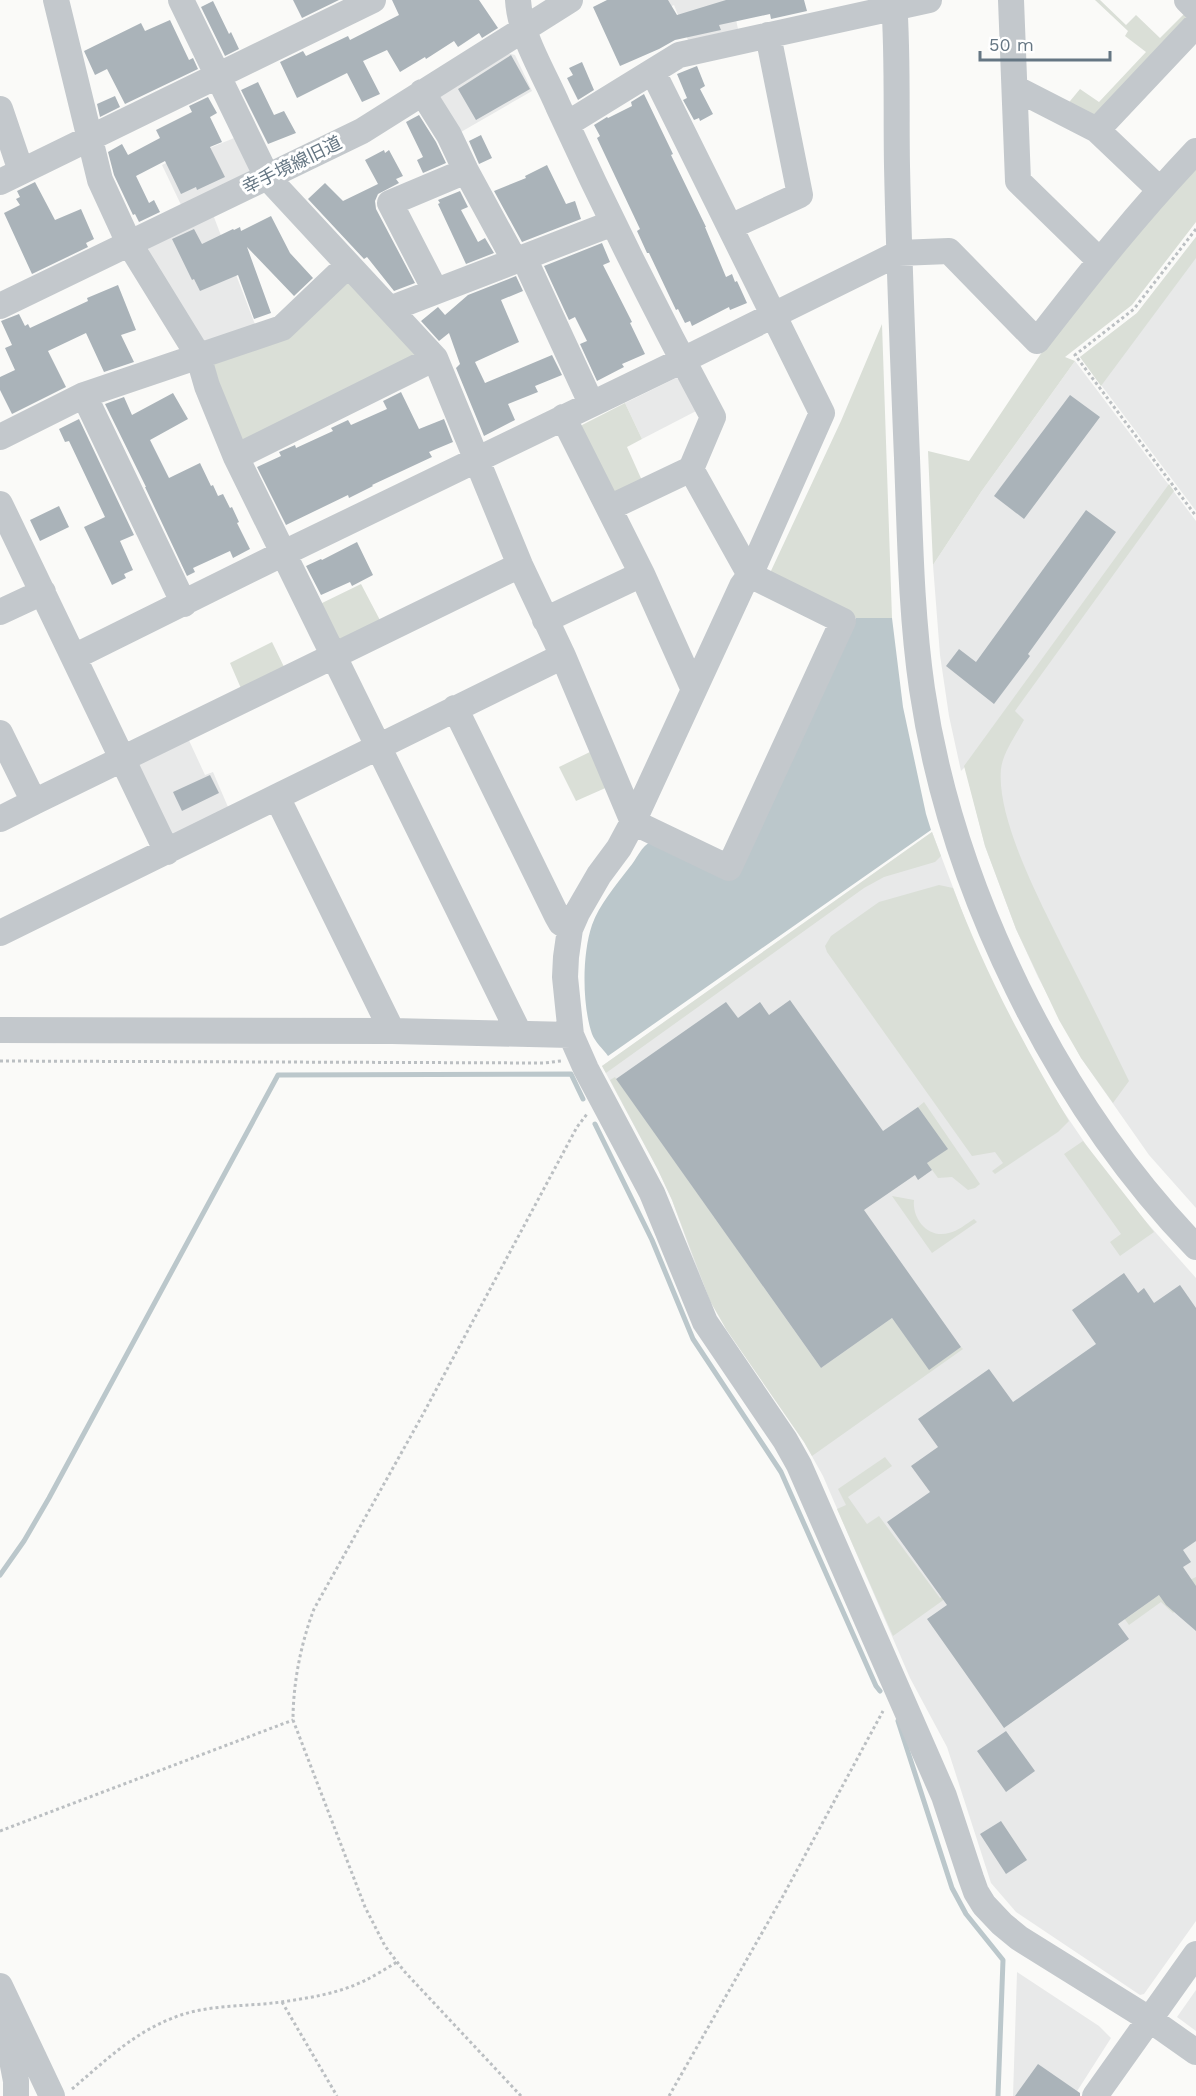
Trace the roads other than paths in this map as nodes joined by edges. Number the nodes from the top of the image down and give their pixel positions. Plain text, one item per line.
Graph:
1 (56, 0) edge
2 (181, 0) edge
3 (373, 0) edge
4 (518, 0) edge
5 (570, 0) edge
6 (929, 0) edge
7 (1011, 0) edge
8 (1187, 0) edge
9 (894, 4) edge
10 (1196, 9) edge
11 (1196, 25) edge
12 (523, 29) junction
13 (768, 35) junction
14 (653, 72) junction
15 (219, 74) junction
16 (1015, 88) junction
17 (422, 92) junction
18 (0, 109) edge
19 (567, 124) junction
20 (1096, 130) junction
21 (90, 139) junction
22 (1196, 151) edge
23 (466, 171) junction
24 (11, 177) edge
25 (267, 177) junction
26 (1159, 189) junction
27 (613, 223) junction
28 (730, 227) junction
29 (129, 243) junction
30 (899, 253) junction
31 (520, 259) junction
32 (1099, 260) junction
33 (348, 265) junction
34 (435, 290) junction
35 (0, 306) edge
36 (390, 309) junction
37 (774, 314) junction
38 (198, 355) junction
39 (435, 358) junction
40 (682, 360) junction
41 (84, 395) junction
42 (591, 403) junction
43 (563, 417) junction
44 (0, 437) edge
45 (236, 457) junction
46 (476, 460) junction
47 (691, 469) junction
48 (0, 504) edge
49 (609, 508) junction
50 (284, 553) junction
51 (520, 565) junction
52 (642, 574) junction
53 (750, 575) junction
54 (43, 592) junction
55 (184, 603) junction
56 (0, 612) edge
57 (545, 620) junction
58 (333, 655) junction
59 (563, 656) junction
60 (74, 657) junction
61 (694, 690) junction
62 (455, 708) junction
63 (0, 734) edge
64 (378, 745) junction
65 (121, 758) junction
66 (278, 797) junction
67 (34, 802) junction
68 (0, 819) edge
69 (633, 822) junction
70 (167, 852) junction
71 (570, 929) junction
72 (0, 933) edge
73 (0, 1030) edge
74 (392, 1031) junction
75 (519, 1033) junction
76 (575, 1045) junction
77 (1196, 1247) edge
78 (1196, 1954) edge
79 (0, 1986) edge
80 (0, 1999) edge
81 (1149, 2019) junction
82 (1196, 2052) edge
83 (16, 2096) edge
84 (52, 2096) edge
85 (1095, 2096) edge

1 - 21 street
2 - 15 street
3 - 15 street
4 - 12 street
5 - 12 street, 幸手境線旧道
6 - 9 street
7 - 16 street
8 - 10 street
9 - 13 street
9 - 30 street
11 - 20 street
12 - 17 street, 幸手境線旧道
12 - 19 street
13 - 14 street
13 - 28 street
14 - 19 street
14 - 28 street
15 - 21 street
15 - 25 street
16 - 20 street
16 - 32 street
17 - 23 street
17 - 25 street, 幸手境線旧道
18 - 24 street
19 - 27 street
20 - 26 street
21 - 24 street
21 - 29 street
22 - 26 street
23 - 31 street
23 - 34 street
25 - 29 street, 幸手境線旧道
25 - 33 street
26 - 32 street
27 - 31 street
27 - 40 street
28 - 37 street
29 - 35 street, 幸手境線旧道
29 - 38 street
30 - 32 street
30 - 37 street
30 - 77 street
31 - 34 street
31 - 42 street
33 - 36 street
33 - 38 street
34 - 36 street
36 - 39 street
37 - 40 street
37 - 53 street
38 - 41 street
38 - 45 street
39 - 45 street
39 - 46 street
40 - 42 street
40 - 47 street
41 - 44 street
41 - 55 street
42 - 43 street
43 - 46 street
43 - 49 street
45 - 50 street
46 - 50 street
46 - 51 street
47 - 49 street
47 - 53 street
48 - 54 street
49 - 52 street
50 - 55 street
50 - 58 street
51 - 57 street
51 - 58 street
52 - 57 street
52 - 61 street
53 - 61 street
53 - 69 street
54 - 56 street
54 - 60 street
55 - 60 street
57 - 59 street
58 - 64 street
58 - 65 street
59 - 62 street
59 - 69 street
60 - 65 street
61 - 69 street
62 - 64 street
62 - 71 street
63 - 67 street
64 - 66 street
64 - 75 street
65 - 67 street
65 - 70 street
66 - 70 street
66 - 74 street
67 - 68 street
69 - 71 street
70 - 72 street
71 - 76 street
73 - 74 street
74 - 75 street
75 - 76 street
76 - 81 street
78 - 81 street
79 - 84 street
80 - 83 street
81 - 82 street
81 - 85 street

